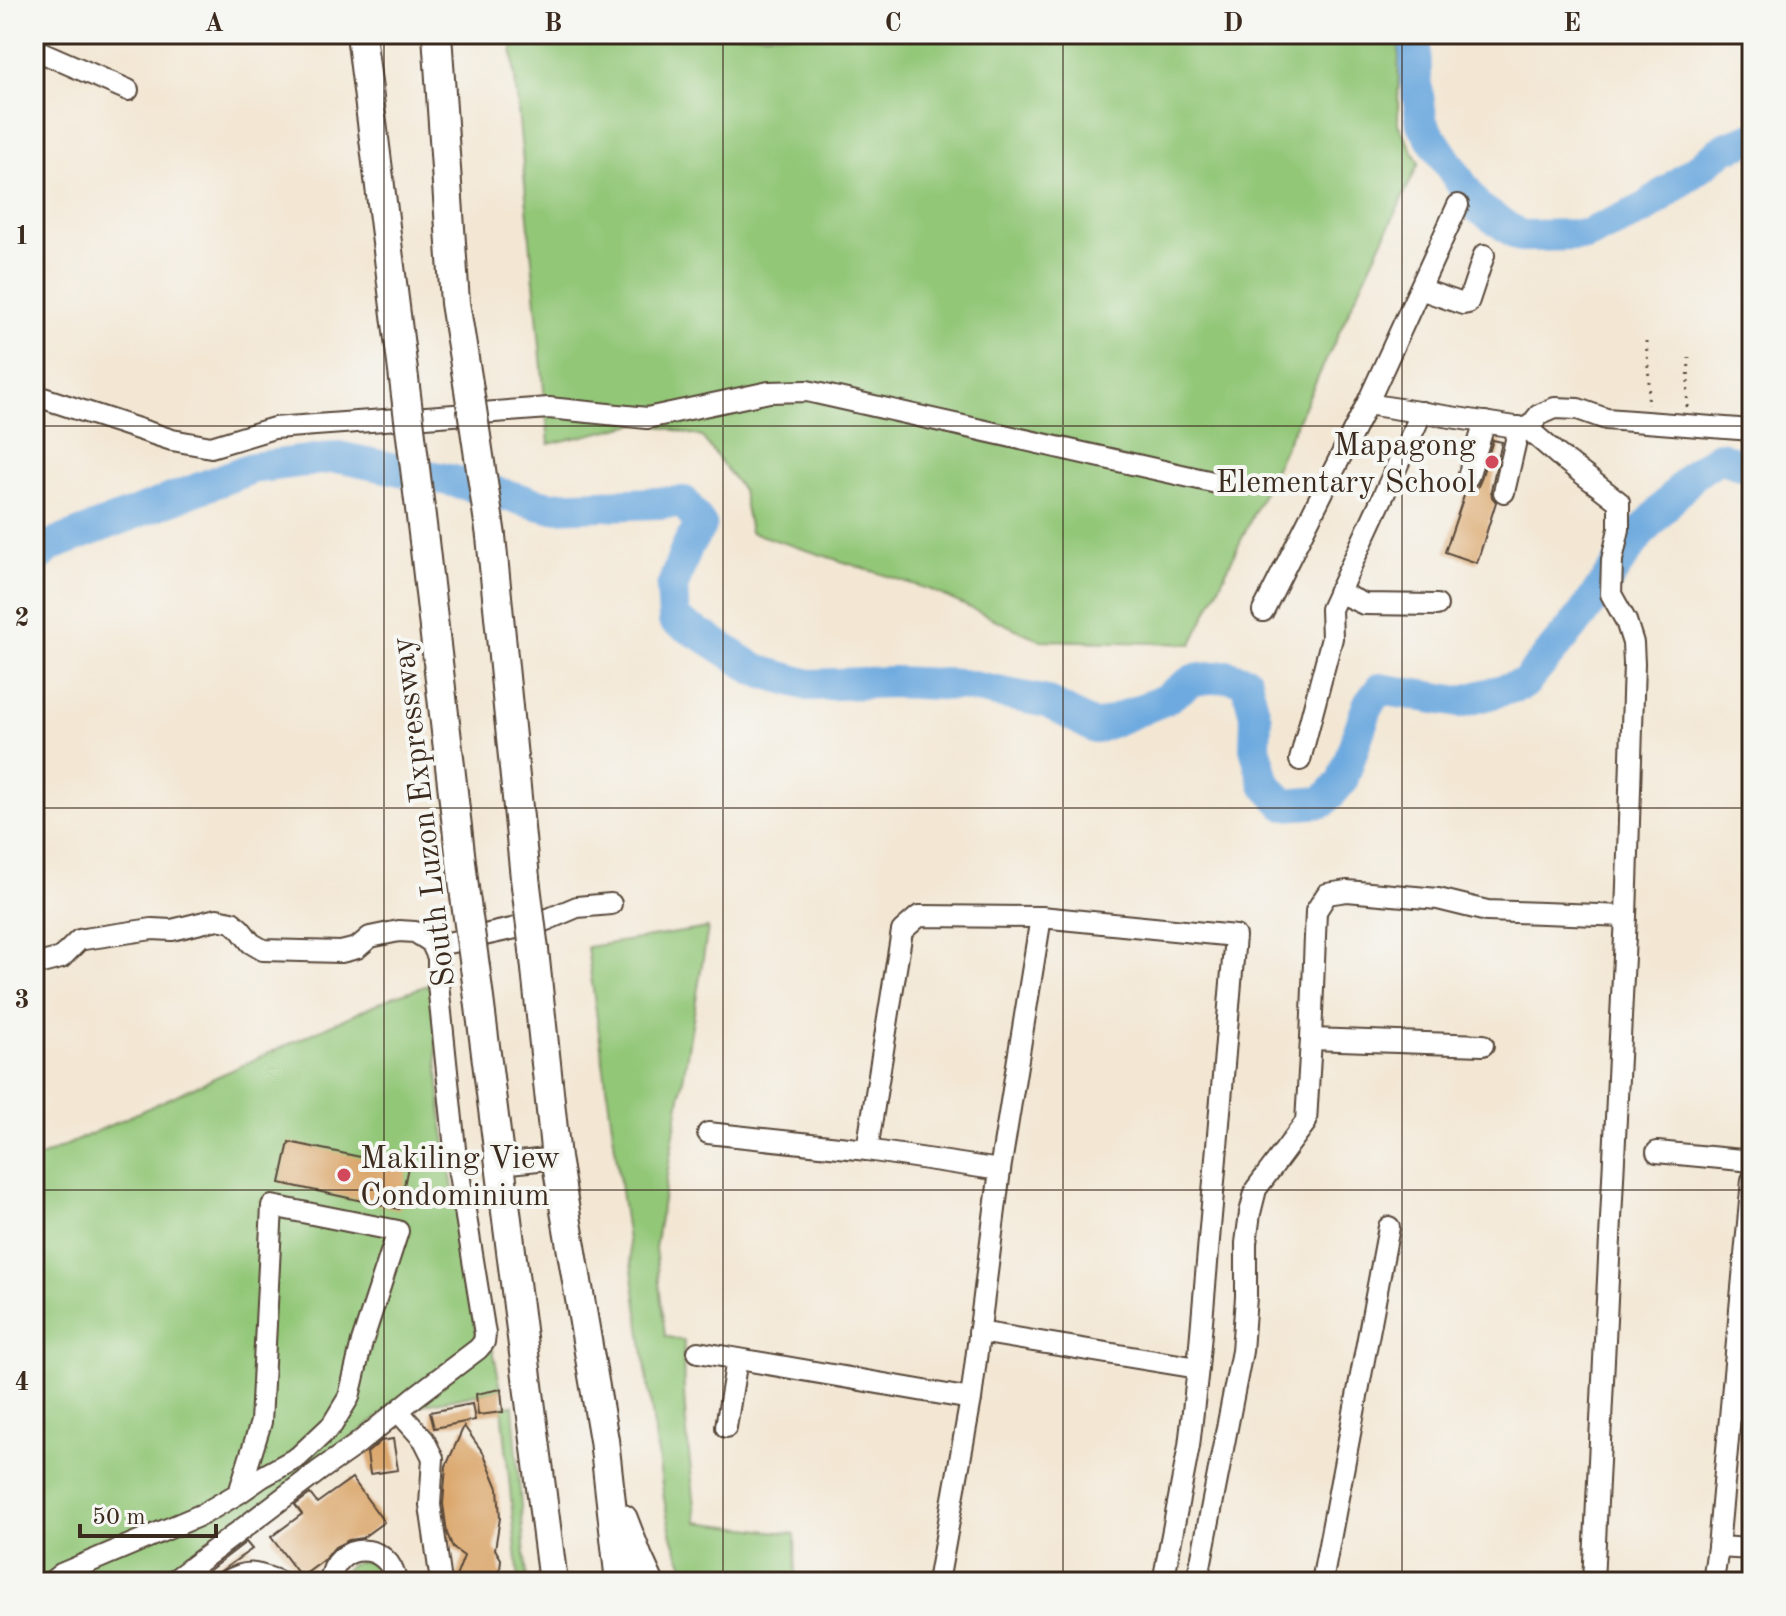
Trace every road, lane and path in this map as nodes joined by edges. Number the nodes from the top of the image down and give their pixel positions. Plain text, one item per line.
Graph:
1 (361, 34) edge
2 (437, 34) edge
3 (34, 49) edge
4 (128, 90) dead end
5 (1458, 205) dead end
6 (1484, 255) dead end
7 (1420, 289) junction
8 (1646, 341) dead end
9 (1689, 358) dead end
10 (34, 395) edge
11 (1367, 404) junction
12 (1422, 412) junction
13 (1485, 422) junction
14 (1647, 422) junction
15 (1687, 425) junction
16 (1524, 428) junction
17 (1752, 430) edge
18 (1468, 477) dead end
19 (1217, 483) dead end
20 (1504, 492) dead end
21 (1338, 592) junction
22 (1437, 605) dead end
23 (1263, 611) dead end
24 (1300, 760) dead end
25 (611, 904) dead end
26 (1626, 916) junction
27 (1041, 917) junction
28 (434, 946) junction
29 (34, 965) edge
30 (1311, 1039) junction
31 (1483, 1045) dead end
32 (708, 1133) dead end
33 (867, 1150) junction
34 (1657, 1152) dead end
35 (556, 1158) junction
36 (1752, 1161) edge
37 (501, 1164) junction
38 (1000, 1170) junction
39 (1752, 1180) edge
40 (1389, 1227) dead end
41 (979, 1332) junction
42 (698, 1352) dead end
43 (737, 1359) junction
44 (1198, 1368) junction
45 (971, 1399) junction
46 (398, 1411) junction
47 (726, 1427) dead end
48 (604, 1440) junction
49 (239, 1493) junction
50 (1718, 1547) junction
51 (1752, 1549) edge
52 (51, 1582) edge
53 (172, 1582) edge
54 (226, 1582) edge
55 (281, 1582) edge
56 (330, 1582) edge
57 (396, 1582) edge
58 (441, 1582) edge
59 (553, 1582) edge
60 (620, 1582) edge
61 (649, 1582) edge
62 (938, 1582) edge
63 (1163, 1582) edge
64 (1197, 1582) edge
65 (1322, 1582) edge
66 (1593, 1582) edge
67 (1713, 1582) edge

1 - 37 highway, South Luzon Expressway, bridge
2 - 35 highway, bridge
3 - 4 street
5 - 7 street
6 - 7 street
7 - 11 street
8 - 14 path
9 - 15 path
10 - 19 street
11 - 12 street
11 - 23 street
12 - 13 street
12 - 21 street
13 - 16 street
13 - 18 street
14 - 15 street
14 - 16 street
15 - 17 street
16 - 20 street
16 - 26 street
21 - 22 street
21 - 24 street
25 - 28 street
26 - 30 street
26 - 66 street
27 - 33 street
27 - 38 street
27 - 44 street
28 - 29 street
28 - 46 street
30 - 31 street
30 - 64 street
32 - 33 street
33 - 38 street
34 - 36 street
35 - 37 street
35 - 48 highway
37 - 59 highway, South Luzon Expressway
38 - 41 street
39 - 50 street
40 - 65 street
41 - 44 street
41 - 45 street
42 - 43 street
43 - 45 street
43 - 47 street
44 - 63 street
45 - 62 street
46 - 53 street
46 - 58 street
48 - 60 highway
48 - 61 highway
49 - 49 street
49 - 52 street
50 - 51 street
50 - 67 street
54 - 55 street
56 - 57 street

